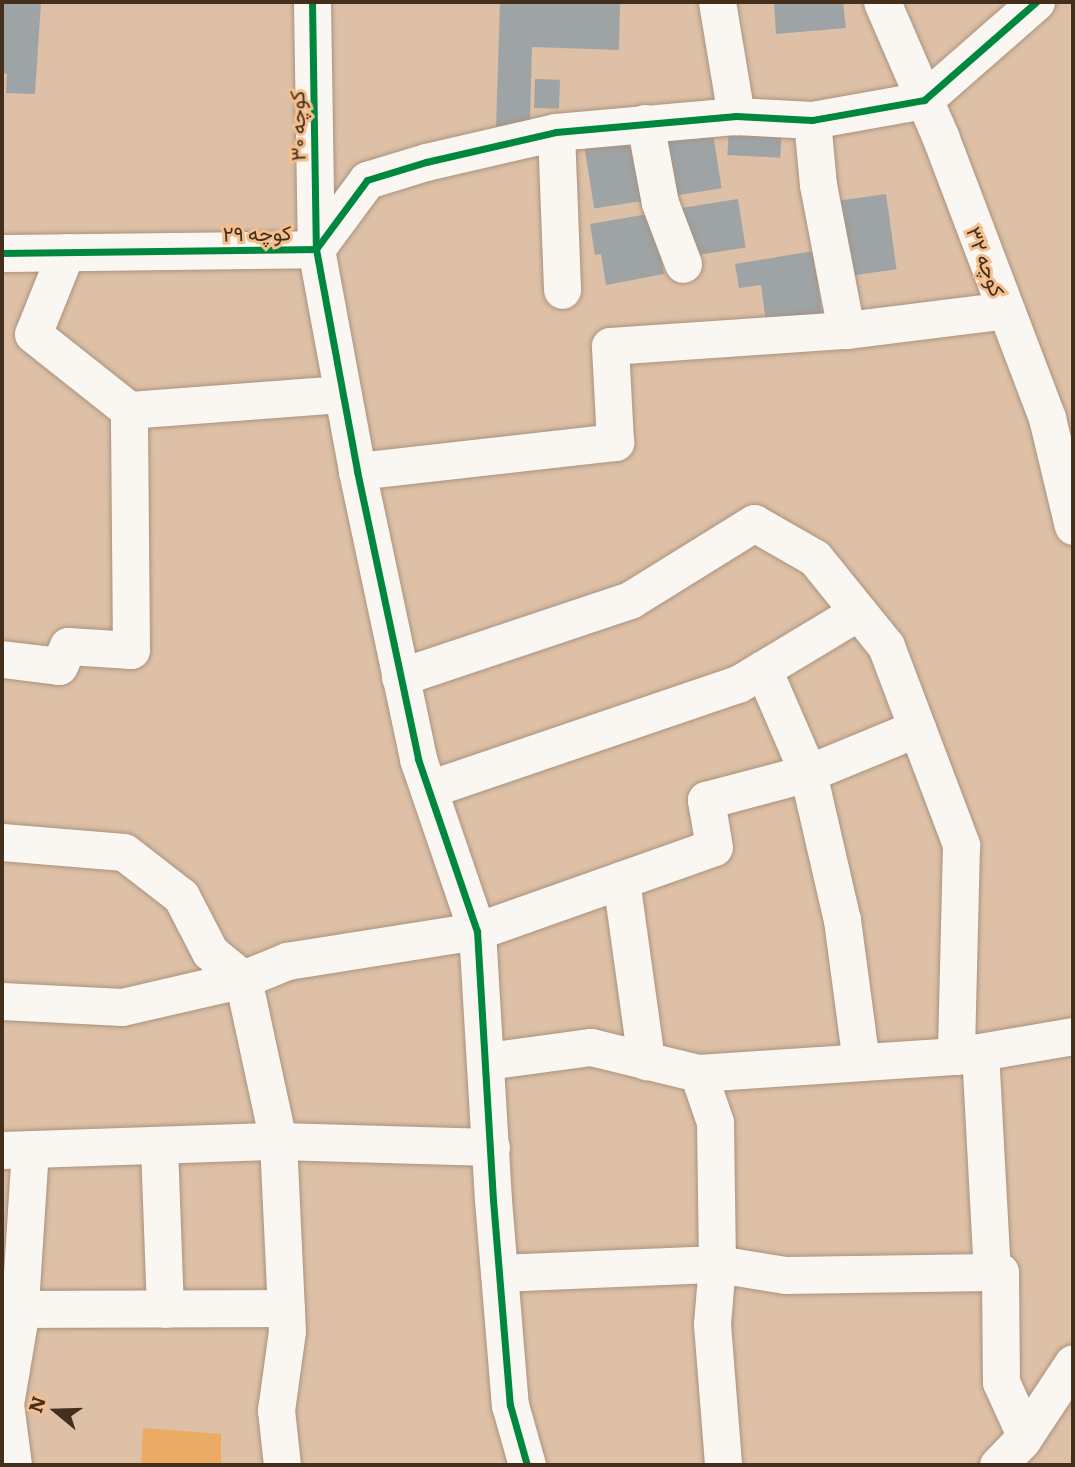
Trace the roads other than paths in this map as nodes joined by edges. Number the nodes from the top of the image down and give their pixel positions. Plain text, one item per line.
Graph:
1 (312, 2) edge
2 (717, 2) edge
3 (882, 2) edge
4 (1036, 2) edge
5 (924, 100) junction
6 (736, 116) junction
7 (812, 120) junction
8 (645, 123) junction
9 (556, 132) junction
10 (316, 249) junction
11 (65, 252) junction
12 (2, 253) edge
13 (682, 264) dead end
14 (562, 290) dead end
15 (1006, 310) junction
16 (846, 330) junction
17 (342, 394) junction
18 (129, 410) junction
19 (1060, 414) edge
20 (356, 471) junction
21 (1073, 526) edge
22 (858, 612) junction
23 (2, 659) edge
24 (763, 669) junction
25 (400, 677) junction
26 (917, 728) junction
27 (808, 774) junction
28 (429, 789) junction
29 (2, 842) edge
30 (621, 880) junction
31 (477, 931) junction
32 (243, 979) junction
33 (2, 1001) edge
34 (1073, 1037) edge
35 (968, 1054) junction
36 (487, 1061) junction
37 (646, 1061) junction
38 (861, 1062) junction
39 (698, 1073) junction
40 (278, 1141) junction
41 (159, 1146) junction
42 (491, 1147) junction
43 (16, 1150) edge
44 (717, 1264) junction
45 (992, 1272) junction
46 (499, 1273) junction
47 (286, 1308) junction
48 (165, 1309) junction
49 (19, 1319) junction
50 (1073, 1363) edge
51 (3, 1404) edge
52 (1025, 1435) junction
53 (13, 1465) edge
54 (282, 1465) edge
55 (527, 1465) edge
56 (723, 1465) edge
57 (998, 1465) edge

1 - 10 street, کوچه ۳۰
2 - 6 street
3 - 5 street, کوچه ۳۲
4 - 5 street
5 - 7 street, کوچه ۲۹
5 - 15 street, کوچه ۳۲
6 - 7 street, کوچه ۲۹
6 - 8 street, کوچه ۲۹
7 - 16 street
8 - 9 street, کوچه ۲۹
8 - 13 street
9 - 10 street, کوچه ۲۹
9 - 14 street
10 - 11 street, کوچه ۲۹
10 - 17 street, کوچه ۳۰
11 - 12 street, کوچه ۲۹
11 - 18 street
15 - 16 street
15 - 19 street, کوچه ۳۲
16 - 20 street
17 - 18 street
17 - 20 street, کوچه ۳۰
18 - 23 street
19 - 21 street, کوچه ۳۲
20 - 25 street, کوچه ۳۰
22 - 24 street
22 - 25 street
22 - 26 street
24 - 27 street
24 - 28 street
25 - 28 street, کوچه ۳۰
26 - 27 street
26 - 35 street
27 - 30 street
27 - 38 street
28 - 31 street, کوچه ۳۰
29 - 32 street
30 - 31 street
30 - 37 street
31 - 32 street
31 - 36 street, کوچه ۳۰
32 - 33 street
32 - 40 street
34 - 35 street
35 - 38 street
35 - 45 street
36 - 37 street
36 - 42 street, کوچه ۳۰
37 - 39 street
38 - 39 street
39 - 44 street
40 - 41 street
40 - 42 street
40 - 47 street
41 - 43 street
41 - 48 street
42 - 46 street, کوچه ۳۰
43 - 49 street
44 - 45 street
44 - 46 street
44 - 56 street
45 - 52 street
46 - 55 street, کوچه ۳۰
47 - 48 street
47 - 54 street
48 - 49 street
49 - 51 street
50 - 52 street
51 - 53 street
52 - 57 street

